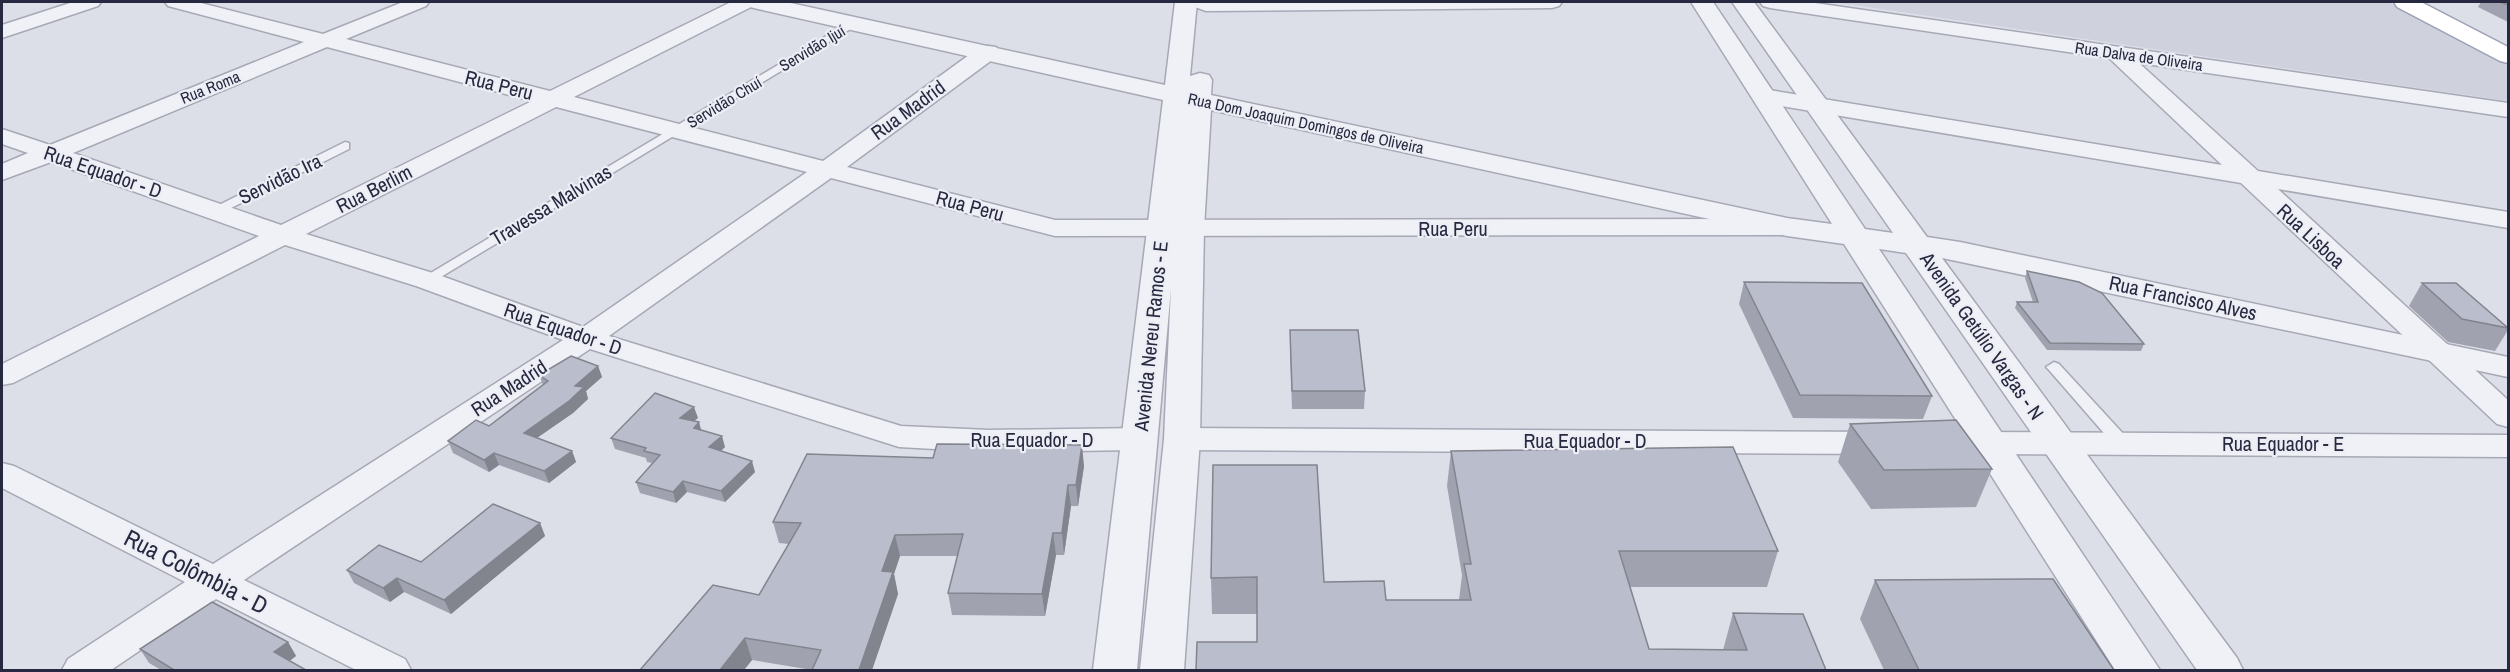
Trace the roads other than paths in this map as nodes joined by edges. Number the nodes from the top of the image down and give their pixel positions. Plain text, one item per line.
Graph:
1 (91, 2) edge
2 (175, 2) edge
3 (419, 2) edge
4 (746, 2) edge
5 (758, 2) edge
6 (1199, 2) edge
7 (1449, 2) edge
8 (1552, 2) edge
9 (1702, 2) edge
10 (1743, 2) edge
11 (1770, 2) edge
12 (2405, 2) edge
13 (2442, 2) edge
14 (853, 23) junction
15 (2, 32) edge
16 (2508, 36) edge
17 (325, 40) junction
18 (988, 52) junction
19 (2115, 52) junction
20 (2508, 56) edge
21 (771, 72) joint
22 (1763, 96) junction
23 (1187, 98) junction
24 (552, 99) junction
25 (1816, 103) junction
26 (2508, 110) edge
27 (676, 131) junction
28 (2, 136) edge
29 (345, 146) dead end
30 (50, 153) junction
31 (829, 168) junction
32 (2, 173) edge
33 (2246, 176) junction
34 (214, 211) junction
35 (2508, 220) edge
36 (1787, 227) junction
37 (1175, 229) junction
38 (282, 235) junction
39 (1856, 237) junction
40 (1916, 244) junction
41 (426, 280) junction
42 (586, 338) junction
43 (2436, 352) junction
44 (2054, 367) dead end
45 (2508, 367) edge
46 (2, 376) edge
47 (2508, 417) edge
48 (1140, 439) junction
49 (1182, 439) junction
50 (2058, 442) junction
51 (1989, 443) junction
52 (2122, 443) junction
53 (2508, 446) edge
54 (2, 474) edge
55 (213, 581) junction
56 (82, 670) edge
57 (391, 670) edge
58 (1115, 670) edge
59 (1162, 670) edge
60 (2138, 670) edge
61 (2221, 670) edge

1 - 15 street
2 - 17 street, Rua Peru
3 - 17 street, Rua Roma
4 - 24 street, Rua Berlim
5 - 14 street, Rua Dom Joaquim Domingos de Oliveira
6 - 7 street
6 - 23 street, Avenida Nereu Ramos - E
7 - 8 street
9 - 22 street
10 - 25 street, Avenida Getúlio Vargas - N
11 - 19 street, Rua Dalva de Oliveira
12 - 20 main road
13 - 16 main road
14 - 18 street, Rua Dom Joaquim Domingos de Oliveira
14 - 21 lane, Servidão Ijuí
17 - 24 street, Rua Peru
17 - 30 street, Rua Roma
18 - 23 street, Rua Dom Joaquim Domingos de Oliveira
18 - 31 street, Rua Madrid
19 - 26 street, Rua Dalva de Oliveira
19 - 33 street, Rua Lisboa
21 - 27 lane, Servidão Chuí
22 - 25 street
22 - 39 street
23 - 36 street, Rua Dom Joaquim Domingos de Oliveira
23 - 37 street, Avenida Nereu Ramos - E
24 - 27 street, Rua Peru
24 - 38 street, Rua Berlim
25 - 33 street
25 - 40 street, Avenida Getúlio Vargas - N
27 - 31 street, Rua Peru
27 - 41 lane, Travessa Malvinas
28 - 30 street, Rua Equador - D
29 - 34 lane, Servidão Ira
30 - 32 street, Rua Roma
30 - 34 street, Rua Equador - D
31 - 37 street, Rua Peru
31 - 42 street, Rua Madrid
33 - 35 street
33 - 43 street, Rua Lisboa
34 - 38 street, Rua Equador - D
36 - 37 street, Rua Peru
36 - 39 street, Rua Dom Joaquim Domingos de Oliveira
37 - 48 street, Avenida Nereu Ramos - E
37 - 49 street, Avenida Nereu Ramos - E
38 - 41 street, Rua Equador - D
38 - 46 street, Rua Berlim
39 - 40 street, Rua Francisco Alves
39 - 51 street
40 - 43 street, Rua Francisco Alves
40 - 50 street, Avenida Getúlio Vargas - N
41 - 42 street, Rua Equador - D
42 - 48 street, Rua Equador - D
42 - 55 street, Rua Madrid
43 - 45 street, Rua Francisco Alves
43 - 47 street, Rua Lisboa
44 - 52 lane
48 - 58 street, Avenida Nereu Ramos - E
49 - 51 street, Rua Equador - D
49 - 59 street, Avenida Nereu Ramos - E
50 - 51 street, Rua Equador - D
50 - 52 street, Rua Equador - E
50 - 61 street, Avenida Getúlio Vargas - N
51 - 60 street
52 - 53 street, Rua Equador - E
54 - 55 street, Rua Colômbia - D
55 - 56 street, Rua Madrid
55 - 57 street, Rua Colômbia - D

